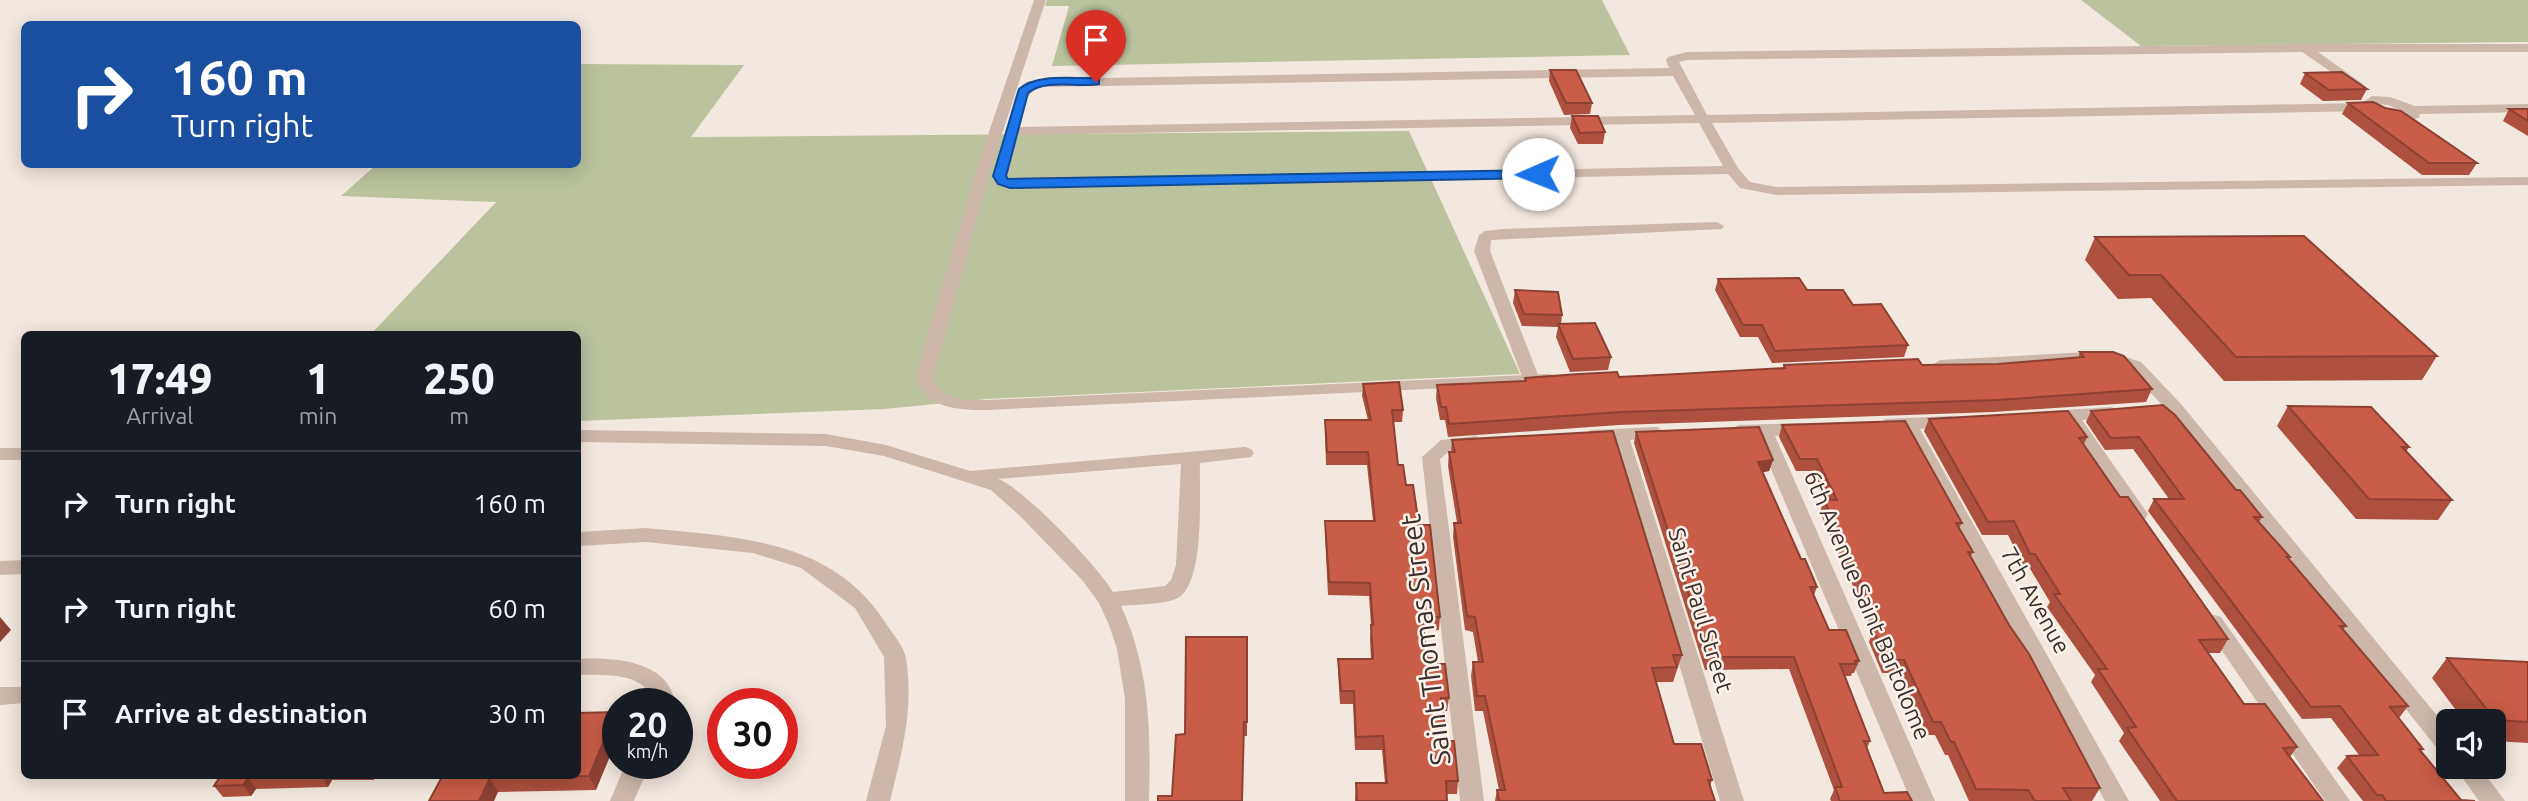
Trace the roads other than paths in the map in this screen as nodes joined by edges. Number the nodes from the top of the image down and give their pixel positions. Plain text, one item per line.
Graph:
1 (1040, 0) edge
2 (2305, 48) junction
3 (2528, 48) edge
4 (1677, 72) junction
5 (2373, 104) junction
6 (2528, 108) edge
7 (1704, 118) junction
8 (1011, 131) junction
9 (2477, 167) edge
10 (1732, 170) junction
11 (2528, 181) edge
12 (2497, 182) junction
13 (1717, 226) dead end
14 (1923, 366) edge
15 (1568, 379) edge
16 (1531, 380) junction
17 (2175, 408) junction
18 (2152, 410) edge
19 (2124, 412) edge
20 (2070, 416) junction
21 (2029, 418) edge
22 (1975, 421) edge
23 (1908, 424) junction
24 (1868, 426) edge
25 (1816, 428) edge
26 (1764, 431) junction
27 (1725, 432) edge
28 (1672, 433) edge
29 (1619, 434) junction
30 (581, 436) edge
31 (1579, 436) edge
32 (1500, 441) edge
33 (1245, 453) dead end
34 (0, 454) edge
35 (21, 454) edge
36 (1191, 458) junction
37 (973, 476) junction
38 (2149, 530) edge
39 (581, 539) edge
40 (21, 567) edge
41 (0, 568) edge
42 (1108, 600) junction
43 (2204, 609) edge
44 (581, 667) edge
45 (656, 688) edge
46 (21, 695) edge
47 (0, 696) edge
48 (2436, 730) edge
49 (631, 779) edge
50 (2475, 779) edge
51 (622, 801) edge
52 (877, 801) edge
53 (1137, 801) edge
54 (1472, 801) edge
55 (1732, 801) edge
56 (1923, 801) edge
57 (2118, 801) edge
58 (2338, 801) edge
59 (2493, 801) edge

1 - 16 street
2 - 3 street
2 - 4 street
2 - 5 street
4 - 7 street
4 - 8 street
5 - 6 street
5 - 7 street
7 - 8 street
7 - 10 street
8 - 10 street
9 - 12 street
10 - 12 street
11 - 12 street
13 - 16 street
14 - 17 street
15 - 16 street
17 - 18 street
17 - 48 street
19 - 20 street
20 - 21 street
20 - 38 street
22 - 23 street
23 - 24 street
23 - 57 street, 7th Avenue
25 - 26 street
26 - 27 street
26 - 56 street, 6th Avenue Saint Bartolome
28 - 29 street
29 - 31 street
29 - 55 street, Saint Paul Street
30 - 37 street
32 - 54 street, Saint Thomas Street
33 - 36 street
34 - 35 street
36 - 37 street
36 - 42 street
37 - 42 street
39 - 52 street
40 - 41 street
42 - 53 street
43 - 58 street
44 - 45 street
46 - 47 street
49 - 51 street
50 - 59 street

